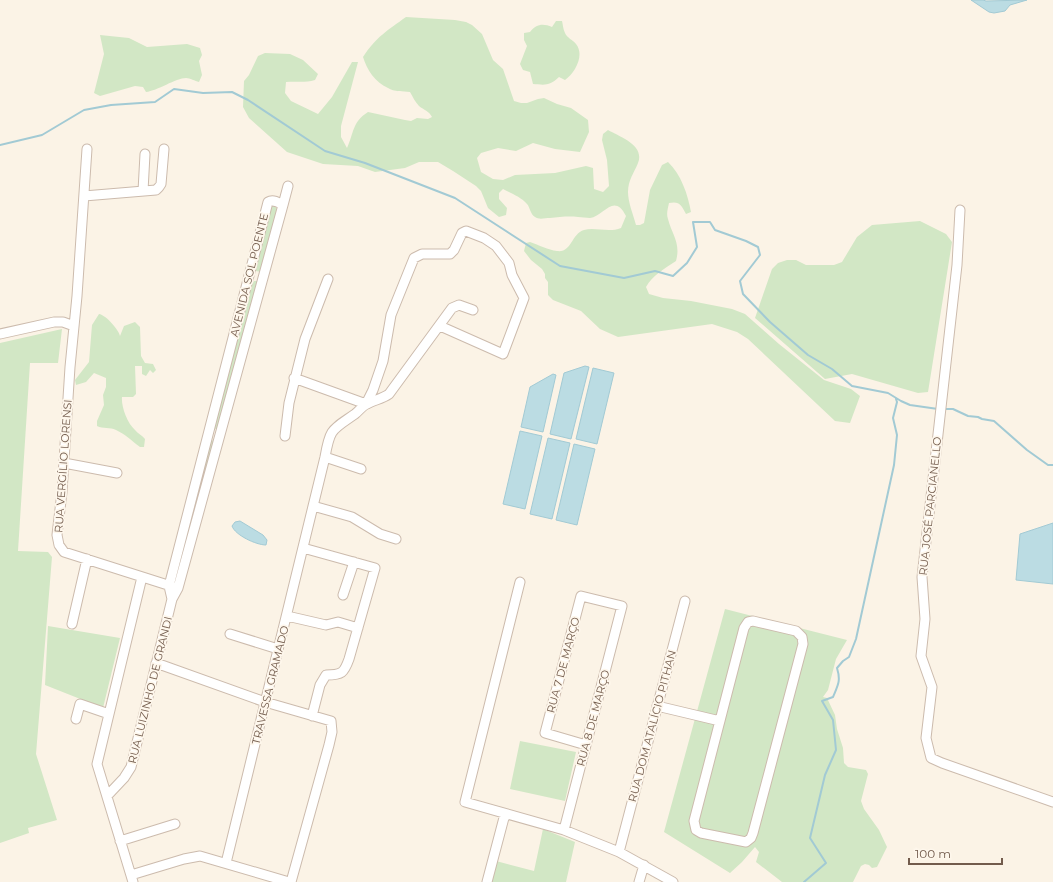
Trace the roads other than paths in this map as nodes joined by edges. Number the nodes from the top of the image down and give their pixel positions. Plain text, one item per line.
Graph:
1 (87, 149) dead end
2 (164, 149) dead end
3 (145, 154) dead end
4 (288, 186) dead end
5 (143, 191) junction
6 (84, 196) junction
7 (283, 205) junction
8 (960, 210) dead end
9 (248, 277) junction
10 (328, 279) dead end
11 (262, 280) junction
12 (472, 310) dead end
13 (74, 326) junction
14 (440, 326) junction
15 (0, 334) edge
16 (294, 378) junction
17 (366, 404) junction
18 (208, 433) junction
19 (285, 436) dead end
20 (219, 437) junction
21 (325, 457) junction
22 (64, 463) junction
23 (361, 469) dead end
24 (117, 473) dead end
25 (313, 506) junction
26 (396, 539) dead end
27 (303, 548) junction
28 (87, 559) junction
29 (354, 562) junction
30 (142, 577) junction
31 (520, 582) dead end
32 (174, 587) junction
33 (343, 595) dead end
34 (685, 601) dead end
35 (622, 606) joint
36 (286, 616) junction
37 (72, 624) dead end
38 (358, 628) junction
39 (230, 634) dead end
40 (278, 649) junction
41 (156, 663) junction
42 (265, 702) junction
43 (657, 706) junction
44 (109, 714) junction
45 (312, 716) junction
46 (76, 719) dead end
47 (720, 721) junction
48 (586, 745) junction
49 (107, 796) junction
50 (1053, 802) edge
51 (505, 814) junction
52 (174, 824) dead end
53 (564, 830) junction
54 (120, 841) junction
55 (619, 852) junction
56 (226, 864) junction
57 (644, 865) junction
58 (132, 879) edge
59 (290, 882) edge
60 (487, 882) edge
61 (639, 882) edge
62 (673, 882) edge

1 - 6 street, RUA VERGÍLIO LORENSI
2 - 5 street
3 - 5 street
4 - 7 street
5 - 6 street
6 - 13 street, RUA VERGÍLIO LORENSI
7 - 9 street, AVENIDA SOL POENTE
7 - 11 street, AVENIDA SOL POENTE
8 - 50 street, RUA JOSÉ PARCIANELLO
9 - 11 street
9 - 18 street, AVENIDA SOL POENTE
10 - 16 street
11 - 20 street, AVENIDA SOL POENTE
12 - 14 street
13 - 15 street
13 - 22 street, RUA VERGÍLIO LORENSI
14 - 17 street
14 - 17 street
16 - 17 street
16 - 19 street
17 - 21 street, TRAVESSA GRAMADO
18 - 20 street
18 - 32 street, AVENIDA SOL POENTE
20 - 32 street, AVENIDA SOL POENTE
21 - 23 street
21 - 25 street, TRAVESSA GRAMADO
22 - 24 street
22 - 28 street, RUA VERGÍLIO LORENSI
25 - 26 street
25 - 27 street, TRAVESSA GRAMADO
27 - 29 street
27 - 36 street, TRAVESSA GRAMADO
28 - 30 street, RUA VERGÍLIO LORENSI
28 - 37 street
29 - 33 street
29 - 38 street
30 - 32 street
30 - 44 street
31 - 51 street
32 - 41 street, RUA LUIZINHO DE GRANDI
34 - 43 street, RUA DOM ATALÍCIO PITHAN
35 - 48 street, RUA 8 DE MARÇO
35 - 48 street, RUA 7 DE MARÇO
36 - 38 street
36 - 40 street, TRAVESSA GRAMADO
38 - 45 street
39 - 40 street
40 - 42 street, TRAVESSA GRAMADO
41 - 42 street
41 - 49 street, RUA LUIZINHO DE GRANDI
42 - 45 street
42 - 56 street, TRAVESSA GRAMADO
43 - 47 street
43 - 55 street, RUA DOM ATALÍCIO PITHAN
44 - 46 street
44 - 49 street
45 - 59 street
47 - 47 street
48 - 53 street, RUA 8 DE MARÇO
49 - 54 street
51 - 53 street
51 - 60 street
52 - 54 street
53 - 55 street
54 - 58 street
55 - 57 street
56 - 58 street
56 - 59 street
57 - 61 street
57 - 62 street

